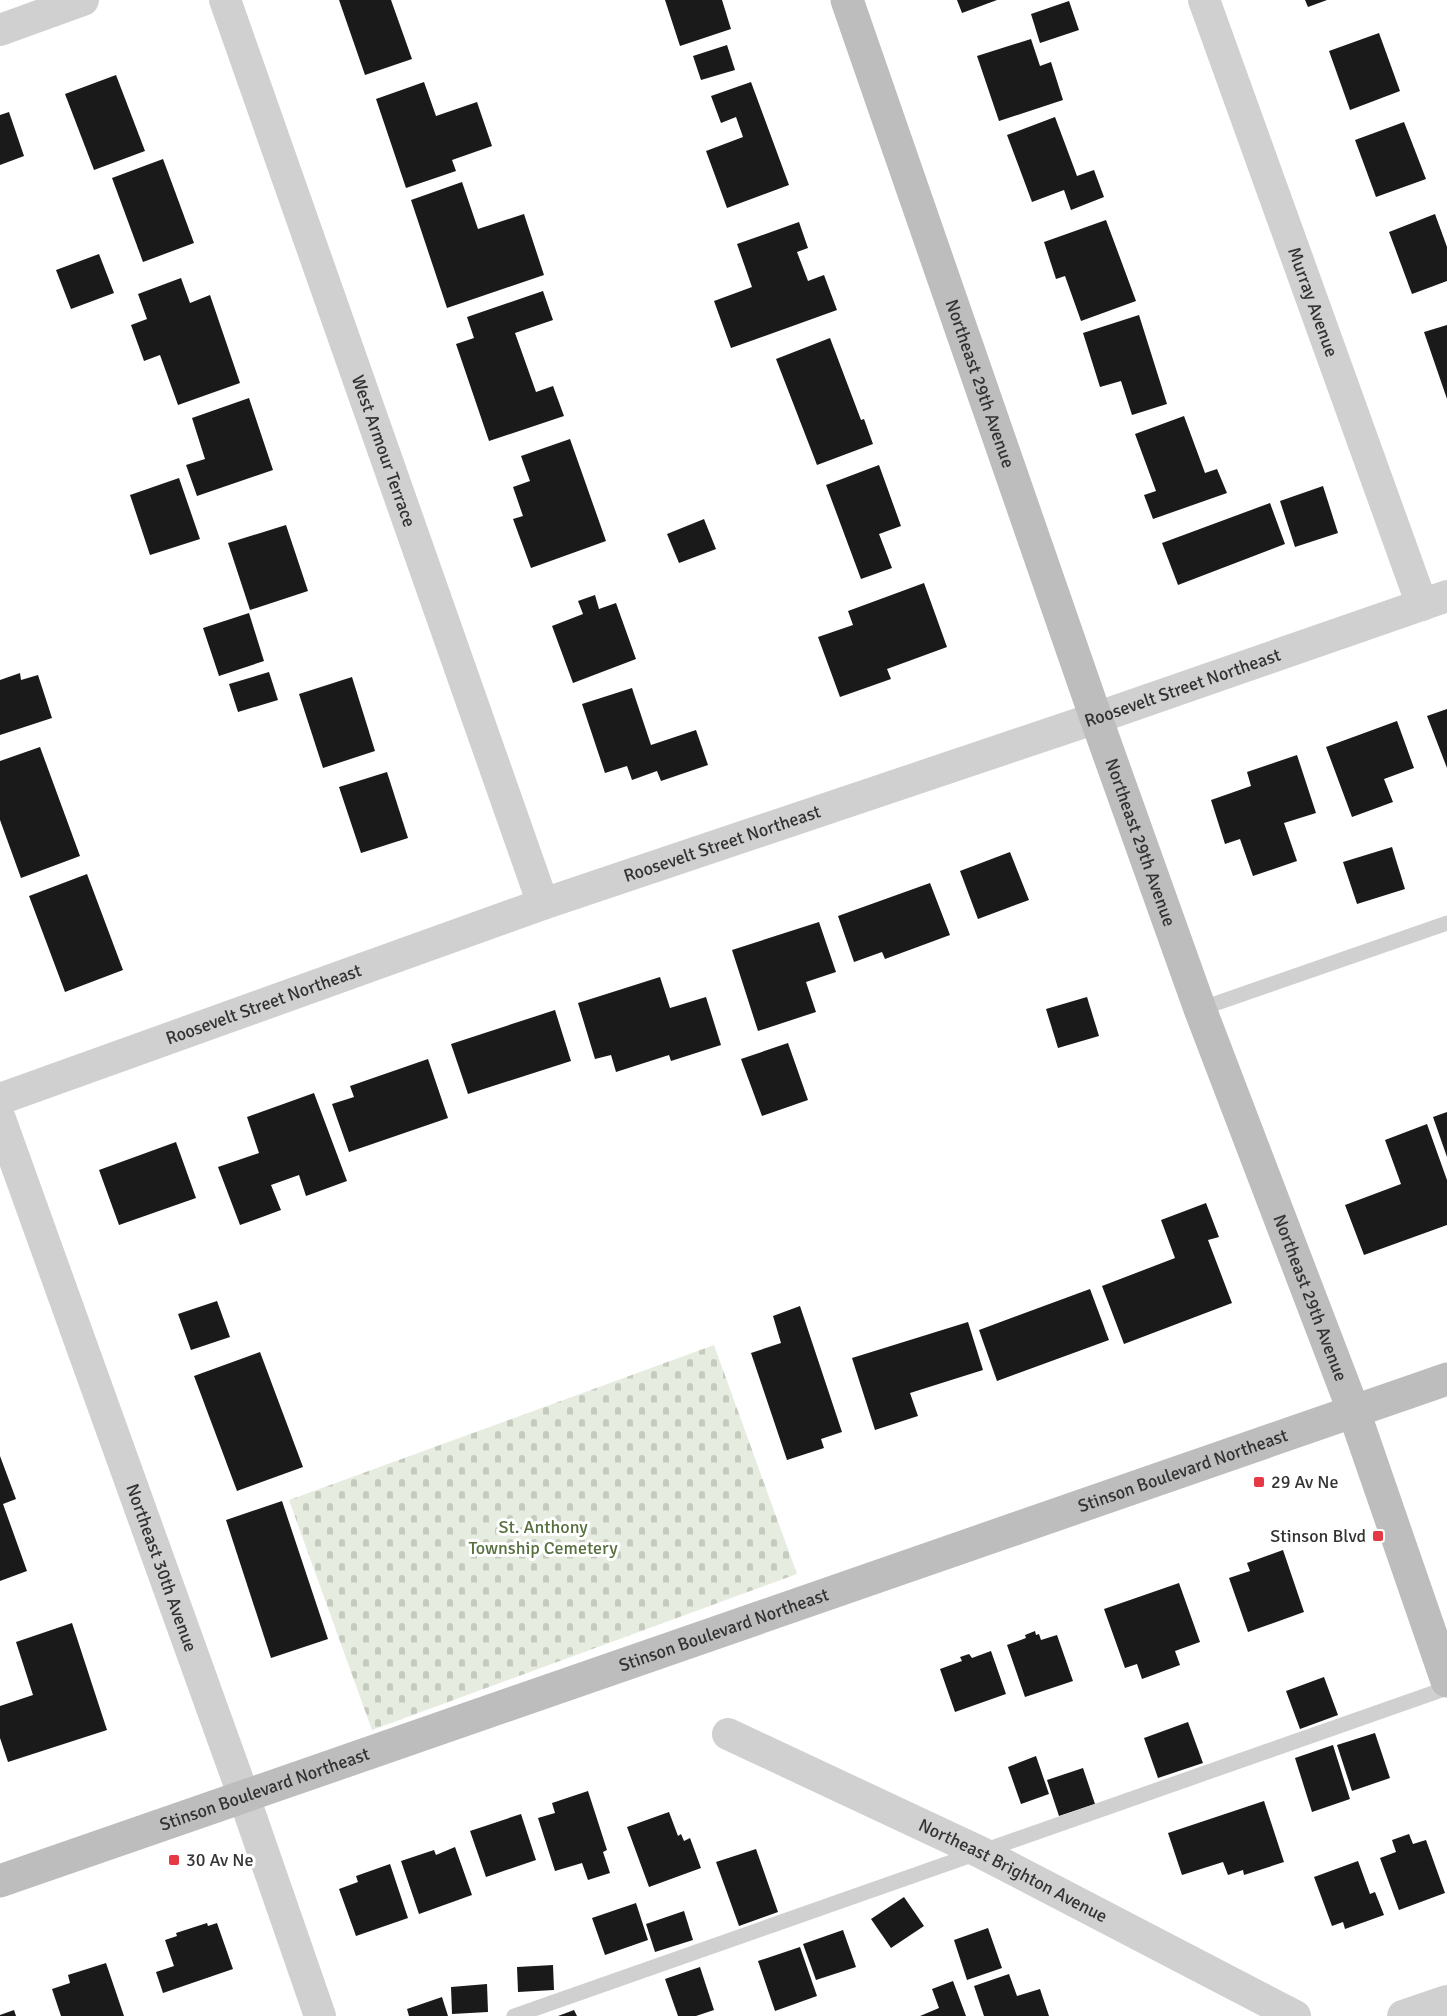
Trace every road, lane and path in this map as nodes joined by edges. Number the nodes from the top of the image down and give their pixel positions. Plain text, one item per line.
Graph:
1 (83, 0) edge
2 (225, 0) edge
3 (847, 0) edge
4 (1204, 0) edge
5 (0, 30) edge
6 (1434, 601) edge
7 (1096, 718) junction
8 (543, 904) junction
9 (1447, 923) edge
10 (1200, 1009) junction
11 (0, 1099) edge
12 (0, 1119) edge
13 (1447, 1379) edge
14 (1354, 1412) junction
15 (1447, 1681) edge
16 (1447, 1688) edge
17 (728, 1734) dead end
18 (244, 1797) junction
19 (980, 1852) junction
20 (0, 1881) edge
21 (1447, 2001) edge
22 (320, 2016) edge
23 (514, 2016) edge
24 (1295, 2016) edge
25 (1404, 2016) edge

1 - 5 street
2 - 8 street, West Armour Terrace
3 - 7 street, Northeast 29th Avenue
4 - 6 street, Murray Avenue
6 - 7 street, Roosevelt Street Northeast
7 - 8 street, Roosevelt Street Northeast
7 - 10 street, Northeast 29th Avenue
8 - 11 street, Roosevelt Street Northeast
9 - 10 lane
10 - 14 street, Northeast 29th Avenue
12 - 18 street, Northeast 30th Avenue
13 - 14 street, Stinson Boulevard Northeast
14 - 15 street, Northeast 29th Avenue
14 - 18 street, Stinson Boulevard Northeast
16 - 19 lane
17 - 19 street, Northeast Brighton Avenue
18 - 20 street, Stinson Boulevard Northeast
18 - 22 street, Northeast 30th Avenue
19 - 23 lane
19 - 24 street, Northeast Brighton Avenue
21 - 25 street

